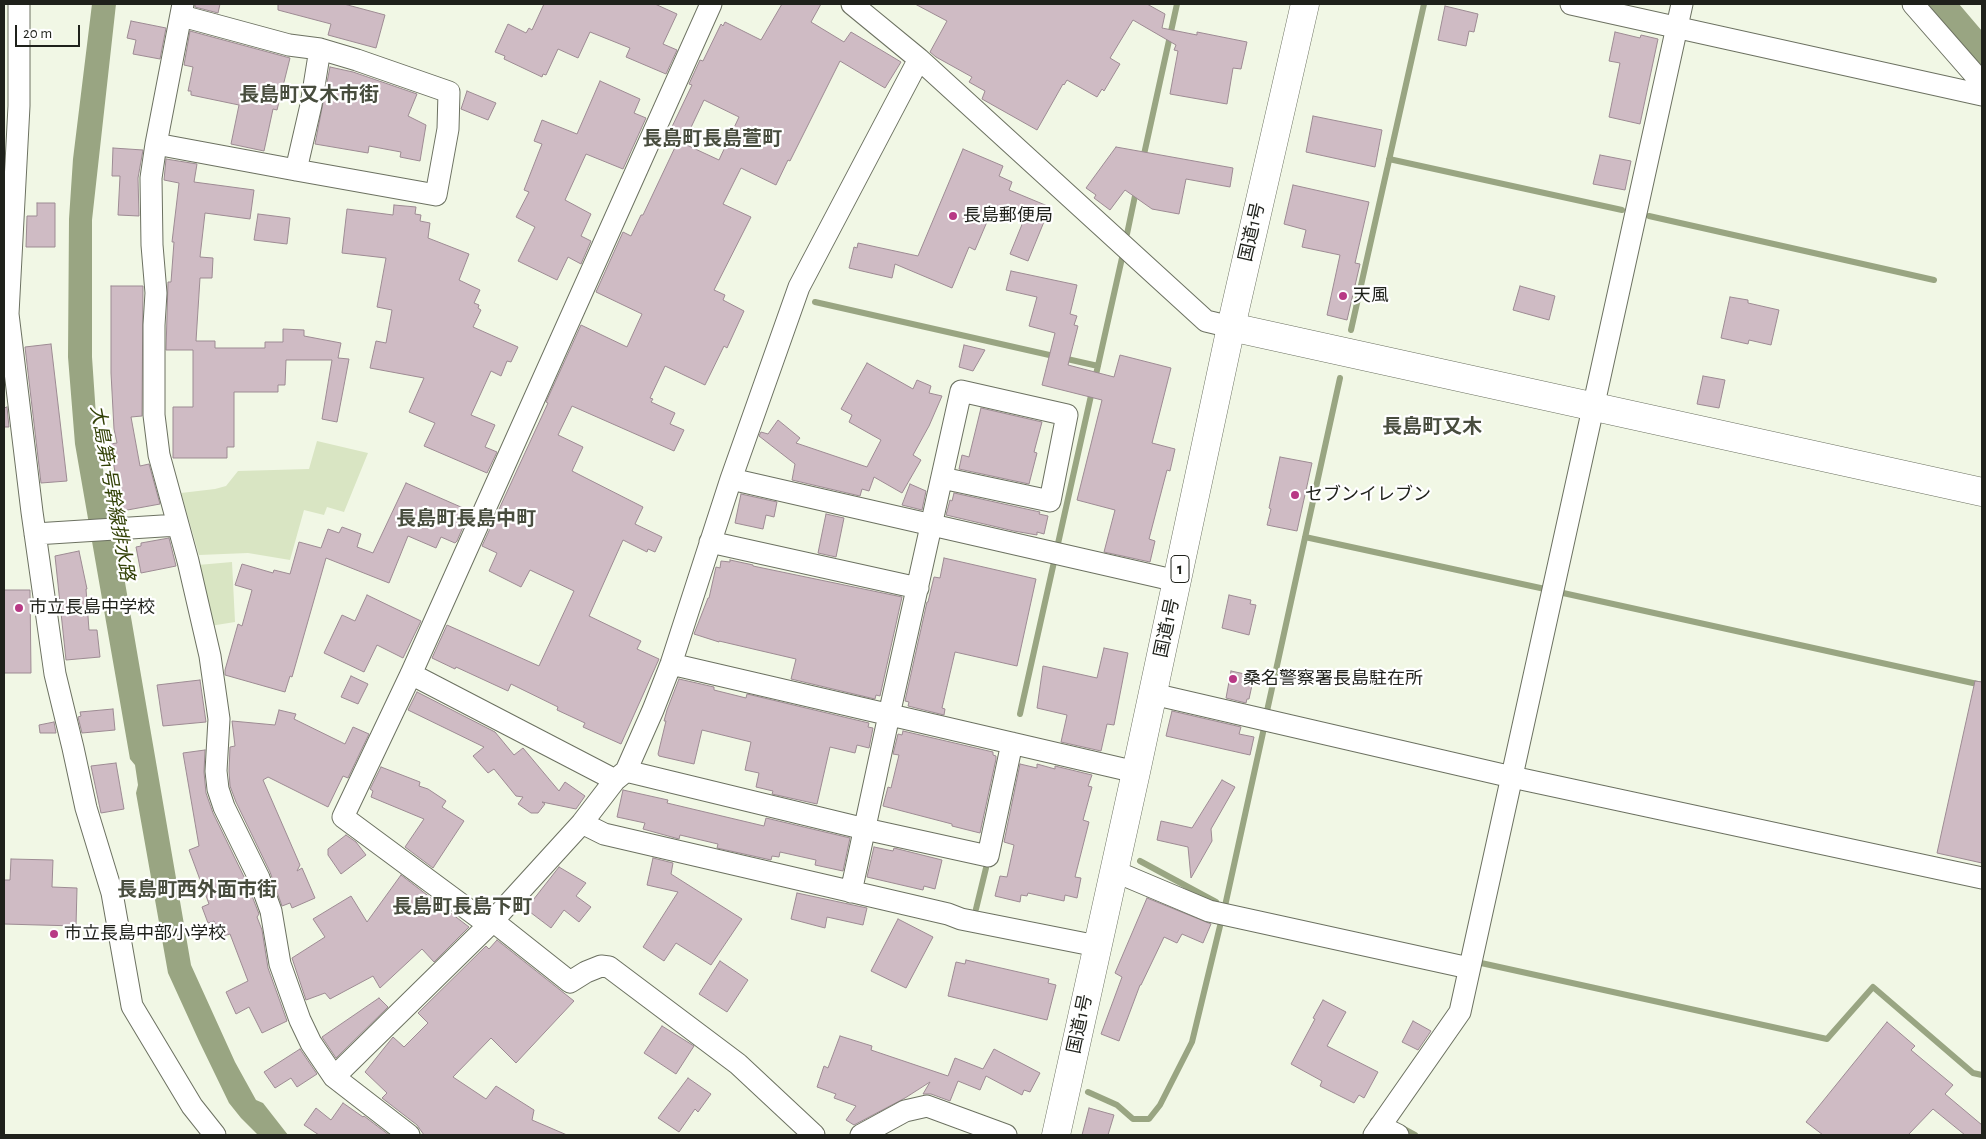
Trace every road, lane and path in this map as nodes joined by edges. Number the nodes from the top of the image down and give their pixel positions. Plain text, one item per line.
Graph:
1 (19, 4) edge
2 (711, 4) edge
3 (852, 4) edge
4 (1305, 4) edge
5 (1571, 4) edge
6 (1682, 4) edge
7 (1913, 4) edge
8 (182, 10) edge
9 (1677, 27) junction
10 (320, 49) junction
11 (919, 59) junction
12 (1982, 83) edge
13 (1982, 95) edge
14 (156, 144) junction
15 (296, 170) junction
16 (6, 314) edge
17 (1231, 327) junction
18 (1593, 407) junction
19 (942, 478) junction
20 (730, 479) junction
21 (1982, 492) edge
22 (178, 524) junction
23 (932, 524) junction
24 (35, 534) junction
25 (710, 542) junction
26 (1177, 581) junction
27 (918, 588) junction
28 (671, 664) junction
29 (410, 674) junction
30 (1153, 694) junction
31 (890, 715) junction
32 (1012, 743) junction
33 (1136, 772) junction
34 (620, 776) junction
35 (1512, 777) junction
36 (582, 823) junction
37 (865, 829) junction
38 (1114, 870) junction
39 (1982, 878) edge
40 (851, 892) junction
41 (491, 923) junction
42 (1097, 946) junction
43 (1469, 968) junction
44 (334, 1076) junction
45 (1384, 1132) edge
46 (215, 1135) edge
47 (409, 1135) edge
48 (814, 1135) edge
49 (861, 1135) edge
50 (1006, 1135) edge
51 (1056, 1135) edge

1 - 16 street
2 - 29 street
3 - 11 street
4 - 17 main road, 国道1号 / 1
5 - 9 street
6 - 9 street
7 - 12 street
8 - 10 street
8 - 14 street
9 - 13 street
9 - 18 street
10 - 15 street
10 - 15 street
11 - 17 street
11 - 20 street
14 - 15 street
14 - 22 street
16 - 24 street
17 - 18 main road
17 - 26 main road, 国道1号 / 1
18 - 21 main road
18 - 35 street
19 - 19 street
19 - 23 street
20 - 23 street
20 - 25 street
22 - 24 street
22 - 44 street
23 - 26 street
23 - 27 street
24 - 46 street
25 - 27 street
25 - 28 street
26 - 30 main road, 国道1号 / 1
27 - 31 street
28 - 31 street
28 - 34 street
29 - 34 street
29 - 41 street
30 - 33 main road, 国道1号 / 1
30 - 35 street
31 - 32 street
31 - 37 street
32 - 33 street
32 - 37 street
33 - 38 main road, 国道1号 / 1
34 - 36 street
34 - 37 street
35 - 39 street
35 - 43 street
36 - 40 street
36 - 41 street
37 - 40 street
38 - 42 main road, 国道1号 / 1
38 - 43 street
40 - 42 street
41 - 44 street
41 - 48 street
42 - 51 main road, 国道1号 / 1
43 - 45 street
44 - 47 street
49 - 50 street

